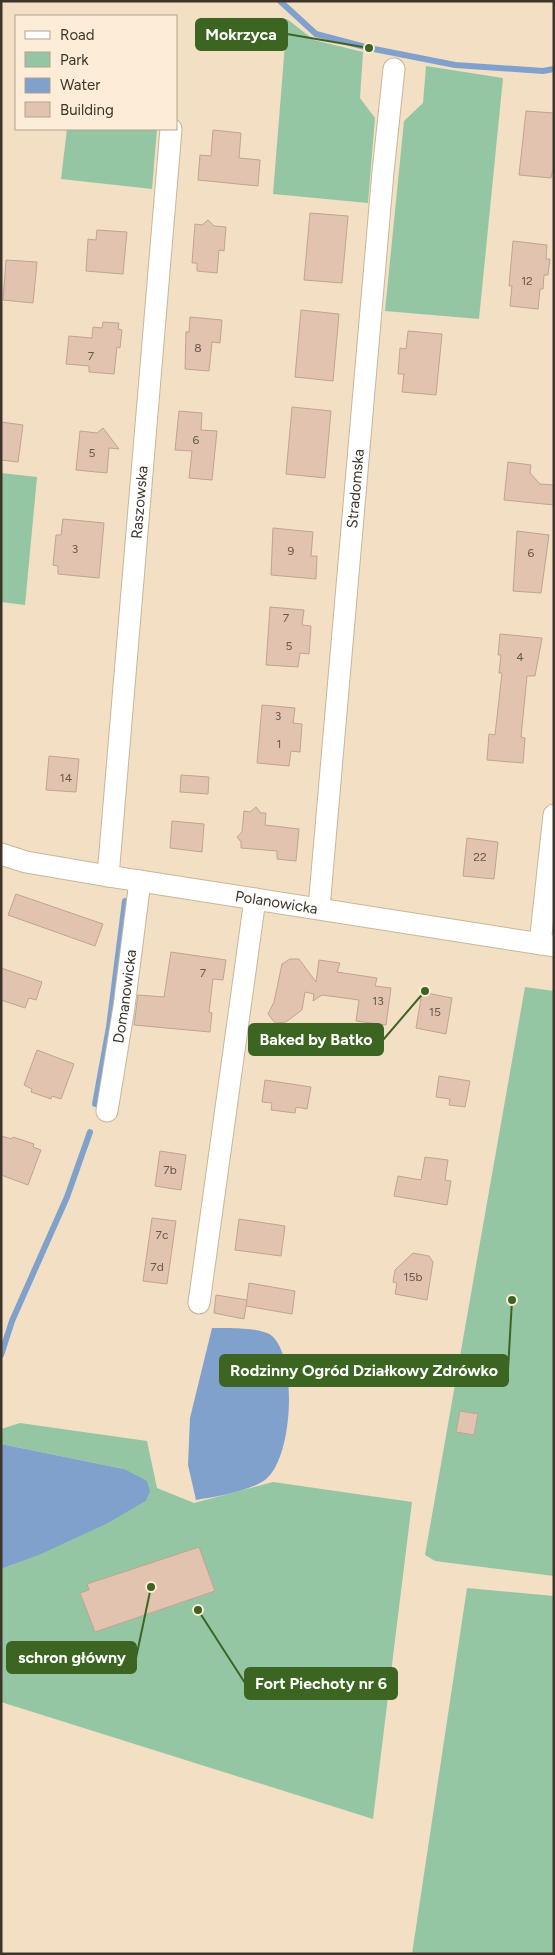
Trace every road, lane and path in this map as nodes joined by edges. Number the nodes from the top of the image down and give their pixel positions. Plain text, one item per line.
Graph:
1 (394, 70) dead end
2 (171, 130) edge
3 (554, 815) edge
4 (1, 854) edge
5 (108, 876) junction
6 (140, 881) junction
7 (254, 899) junction
8 (319, 908) junction
9 (547, 945) edge
10 (107, 1112) dead end
11 (199, 1303) dead end

1 - 8 street, Stradomska
2 - 5 street, Raszowska
3 - 9 street
4 - 5 street, Polanowicka
5 - 6 street, Polanowicka
6 - 7 street, Polanowicka
6 - 10 street, Domanowicka
7 - 8 street, Polanowicka
7 - 11 street
8 - 9 street, Polanowicka

